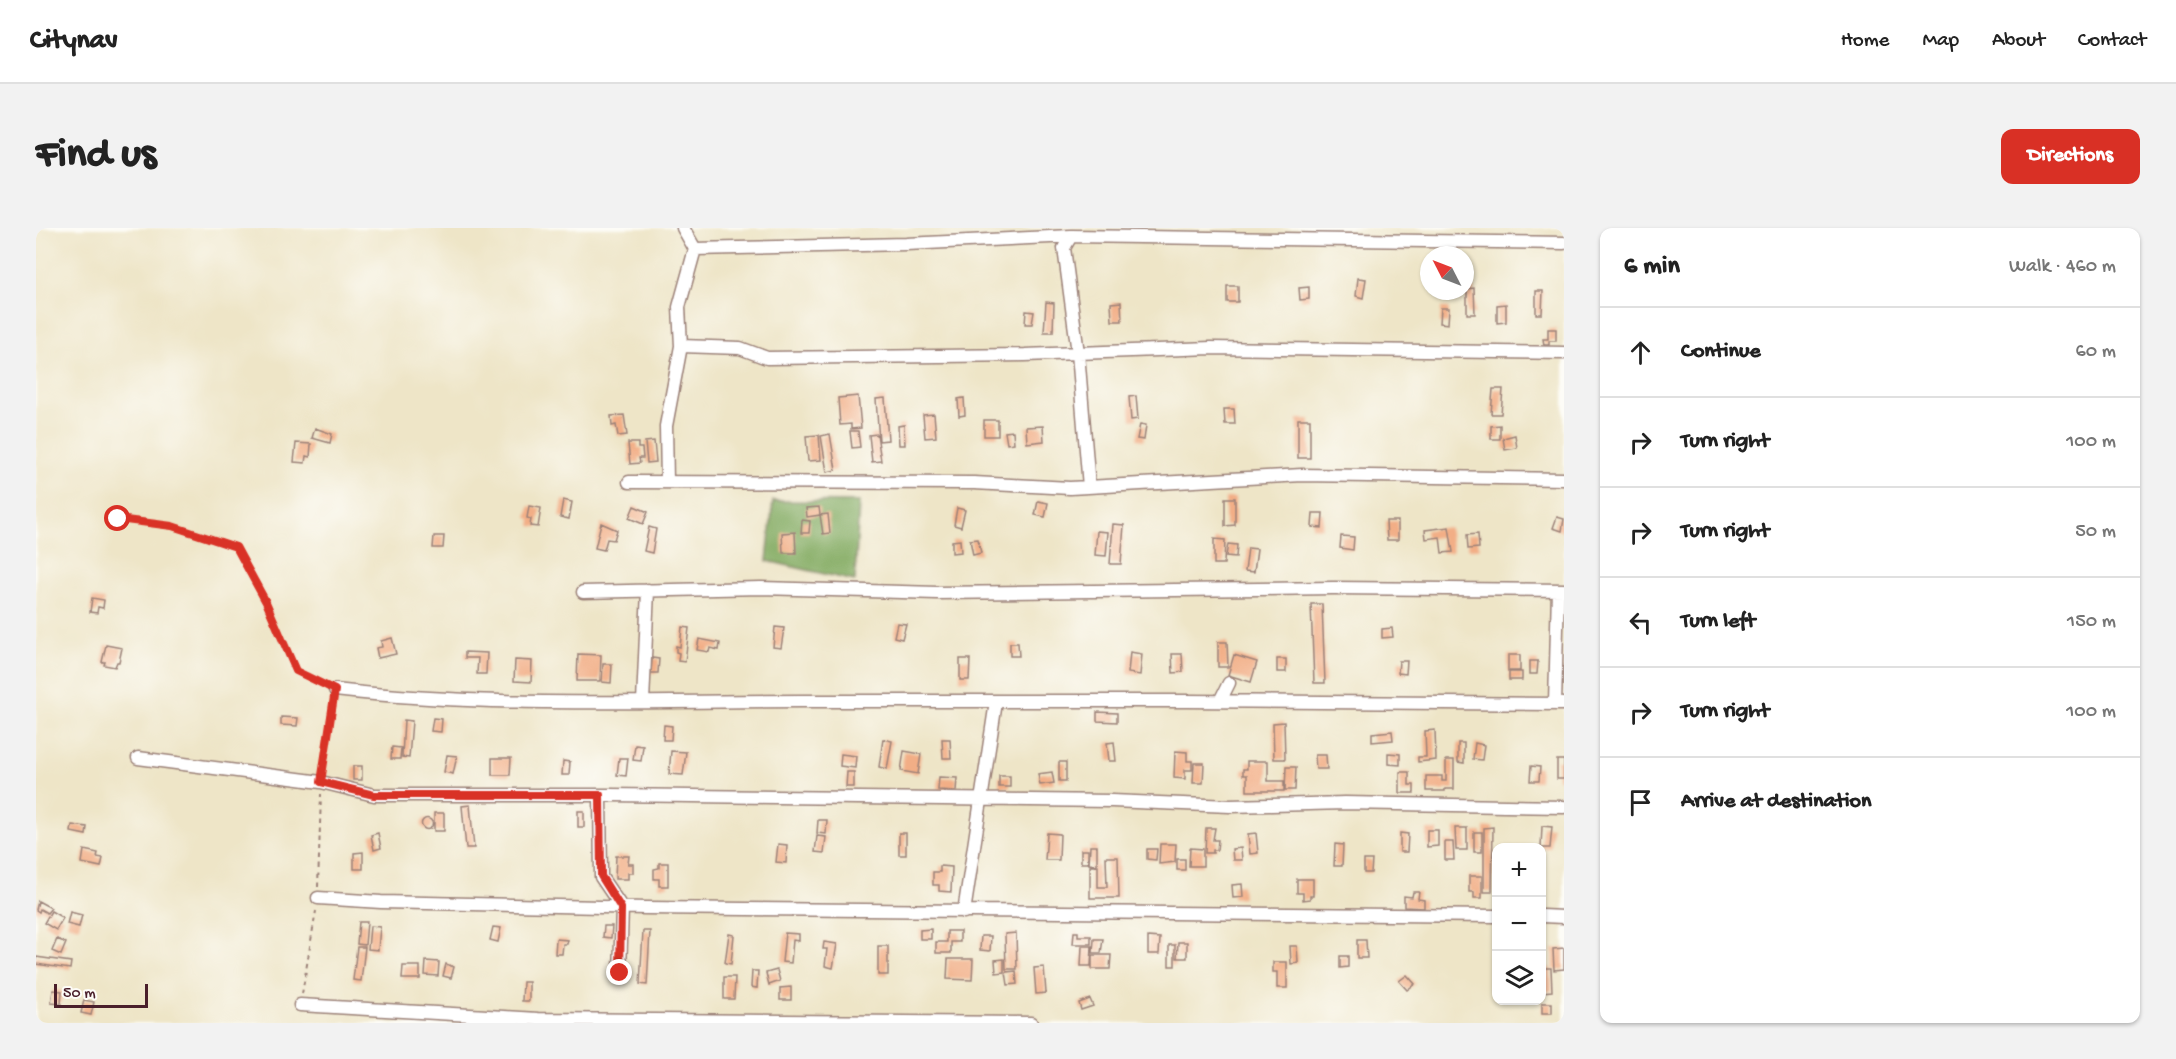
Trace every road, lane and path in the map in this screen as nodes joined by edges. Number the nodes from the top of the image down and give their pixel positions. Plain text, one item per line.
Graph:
1 (683, 228) edge
2 (1071, 236) junction
3 (1564, 243) edge
4 (695, 249) junction
5 (681, 346) junction
6 (1078, 353) junction
7 (1564, 353) edge
8 (1564, 479) edge
9 (629, 482) dead end
10 (667, 482) junction
11 (1089, 487) junction
12 (118, 519) dead end
13 (648, 590) junction
14 (1561, 590) edge
15 (583, 592) dead end
16 (1229, 683) dead end
17 (335, 690) junction
18 (1220, 701) junction
19 (643, 702) junction
20 (996, 702) junction
21 (1559, 704) edge
22 (138, 758) dead end
23 (321, 782) junction
24 (600, 795) junction
25 (982, 799) junction
26 (1564, 807) edge
27 (318, 898) junction
28 (621, 908) junction
29 (964, 912) junction
30 (1492, 916) edge
31 (1546, 916) edge
32 (1564, 917) edge
33 (620, 973) dead end
34 (300, 1005) joint
35 (537, 1021) edge
36 (1031, 1023) edge

1 - 4 street
2 - 3 street
2 - 4 street
2 - 6 street
4 - 5 street
5 - 6 street
5 - 10 street
6 - 7 street
6 - 11 street
8 - 11 street
9 - 10 street
10 - 11 street
12 - 17 path
13 - 14 street
13 - 15 street
13 - 19 street
14 - 21 street
16 - 18 street
17 - 19 street
17 - 23 path
18 - 20 street
18 - 21 street
19 - 20 street
20 - 25 street
22 - 23 street
23 - 24 street
23 - 27 path
24 - 25 street
24 - 28 street
25 - 26 street
25 - 29 street
27 - 28 street
27 - 34 path
28 - 29 street
28 - 33 street
29 - 30 street
31 - 32 street
34 - 35 street
35 - 36 street

